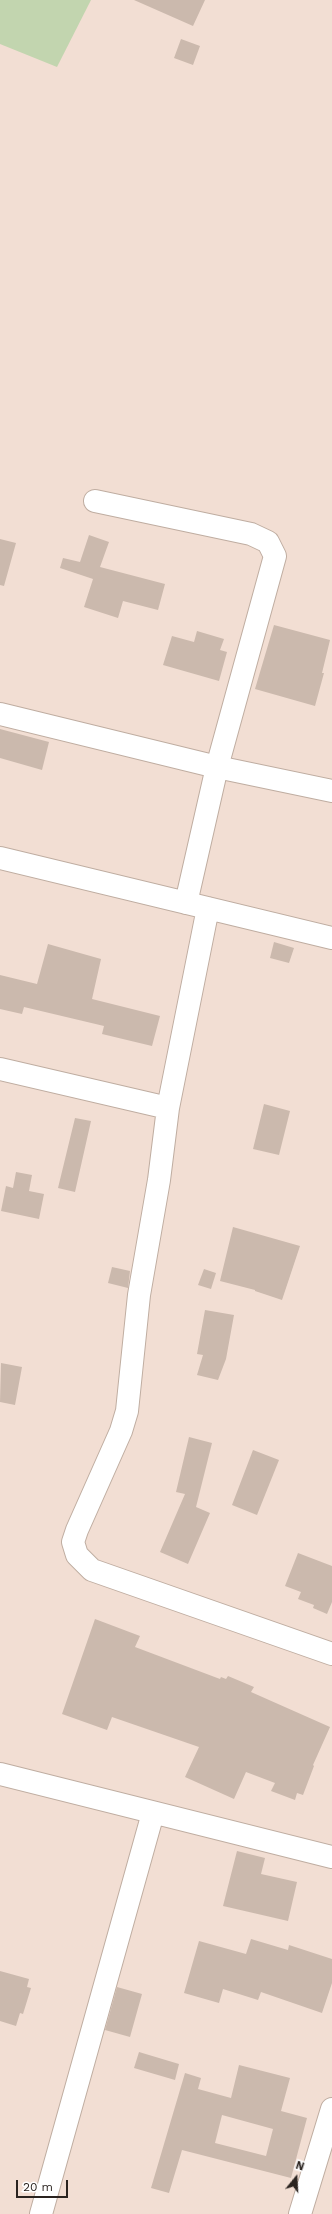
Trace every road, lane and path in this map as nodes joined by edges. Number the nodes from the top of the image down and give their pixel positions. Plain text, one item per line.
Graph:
1 (95, 500) dead end
2 (0, 714) edge
3 (217, 767) junction
4 (332, 791) edge
5 (0, 858) edge
6 (186, 903) junction
7 (208, 908) junction
8 (332, 938) edge
9 (0, 1069) edge
10 (168, 1108) junction
11 (332, 1654) edge
12 (0, 1774) edge
13 (153, 1813) junction
14 (332, 1857) edge
15 (332, 2109) edge
16 (41, 2214) edge
17 (300, 2214) edge

1 - 3 street
2 - 3 street
3 - 4 street
3 - 6 street
5 - 6 street
6 - 7 street
7 - 8 street
7 - 10 street
9 - 10 street
10 - 11 street
12 - 13 street
13 - 14 street
13 - 16 street
15 - 17 street

